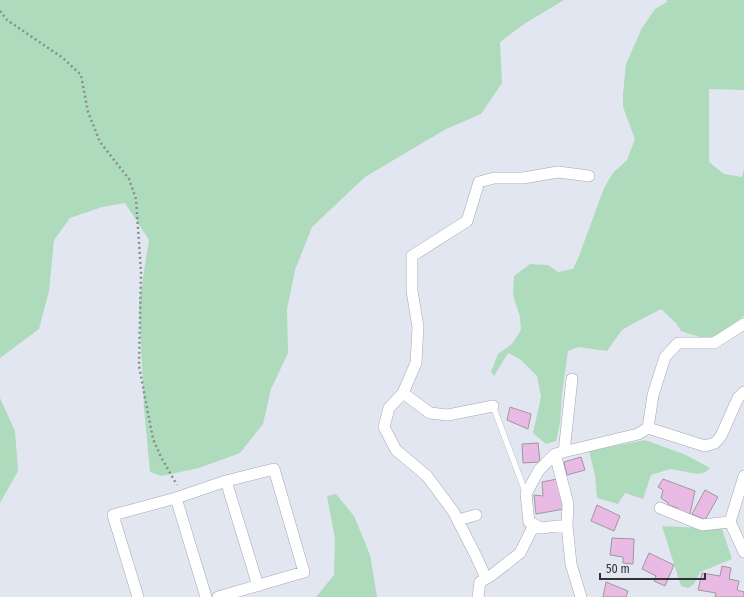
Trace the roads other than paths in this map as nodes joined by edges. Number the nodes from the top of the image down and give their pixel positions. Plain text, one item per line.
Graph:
1 (589, 176) dead end
2 (744, 324) edge
3 (572, 379) dead end
4 (744, 392) edge
5 (403, 393) junction
6 (493, 406) joint
7 (648, 428) junction
8 (560, 452) junction
9 (744, 476) edge
10 (226, 482) junction
11 (526, 494) junction
12 (179, 497) junction
13 (660, 508) dead end
14 (476, 515) dead end
15 (458, 520) junction
16 (730, 522) junction
17 (534, 525) junction
18 (567, 525) junction
19 (744, 552) edge
20 (486, 578) junction
21 (258, 586) junction
22 (138, 597) edge
23 (206, 597) edge
24 (218, 597) edge
25 (478, 597) edge
26 (581, 597) edge

1 - 5 street
2 - 7 street
3 - 8 street
4 - 7 street
5 - 6 street
5 - 15 street
6 - 11 lane
7 - 8 street
8 - 11 street
8 - 18 street
9 - 16 street
10 - 12 street
10 - 21 street
10 - 21 street
11 - 17 street
12 - 22 street
12 - 23 street
13 - 16 street
14 - 15 street
15 - 20 street
16 - 19 street
17 - 18 street
17 - 20 street
18 - 26 street
20 - 25 street
21 - 24 street

